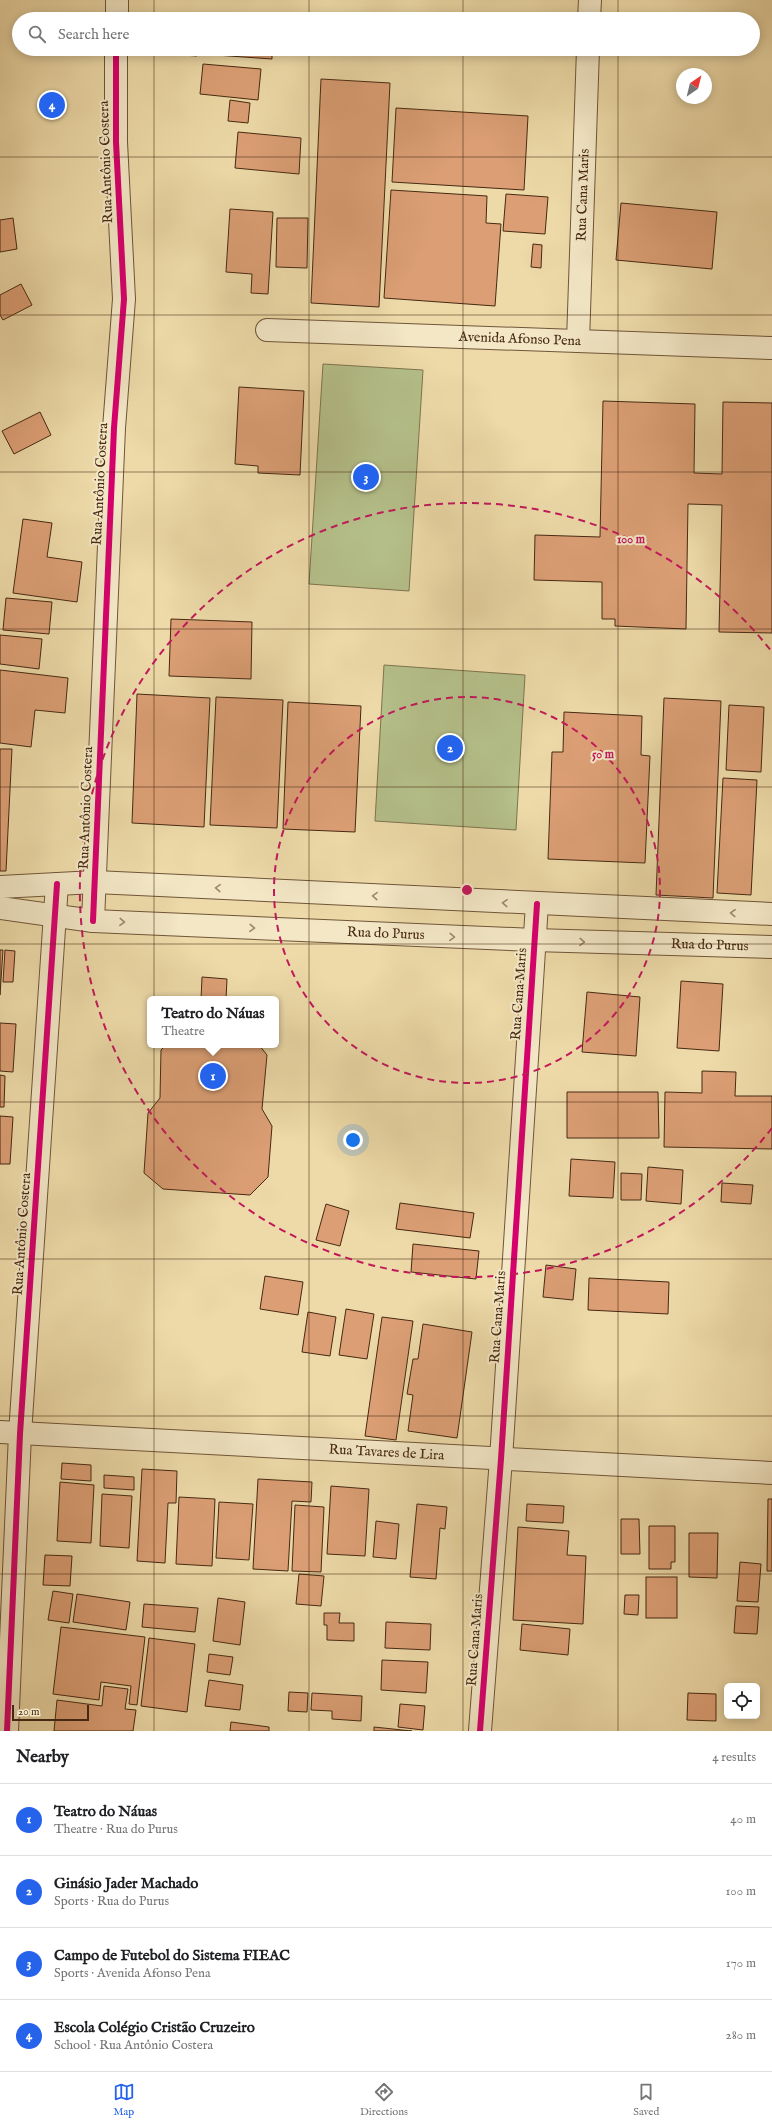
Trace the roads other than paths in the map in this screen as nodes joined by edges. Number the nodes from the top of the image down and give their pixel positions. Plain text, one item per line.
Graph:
1 (117, 0) edge
2 (590, 0) edge
3 (117, 12) edge
4 (589, 12) edge
5 (116, 56) edge
6 (588, 56) edge
7 (267, 330) dead end
8 (578, 341) junction
9 (772, 348) edge
10 (95, 882) junction
11 (56, 884) junction
12 (0, 886) edge
13 (537, 904) junction
14 (0, 908) edge
15 (772, 914) edge
16 (55, 915) junction
17 (93, 921) junction
18 (534, 940) junction
19 (772, 947) edge
20 (10, 1433) edge
21 (501, 1459) junction
22 (772, 1472) edge
23 (7, 1731) edge
24 (480, 1731) edge

1 - 3 street
2 - 4 street
5 - 10 street, Rua Antônio Costera
6 - 8 street, Rua Cana Maris
7 - 8 street, Avenida Afonso Pena
8 - 9 street, Avenida Afonso Pena
10 - 11 street
13 -> 10 street
10 - 17 street, Rua Antônio Costera
11 - 12 street
11 - 16 street, Rua Antônio Costera
15 -> 13 street
13 - 18 street, Rua Cana Maris
14 - 16 street, Rua do Purus
16 - 17 street, Rua do Purus
16 - 20 street, Rua Antônio Costera
17 -> 18 street, Rua do Purus
18 -> 19 street, Rua do Purus
18 - 21 street, Rua Cana Maris
20 - 21 street, Rua Tavares de Lira
20 - 23 street, Rua Antônio Costera
21 - 22 street, Rua Tavares de Lira
21 - 24 street, Rua Cana Maris

